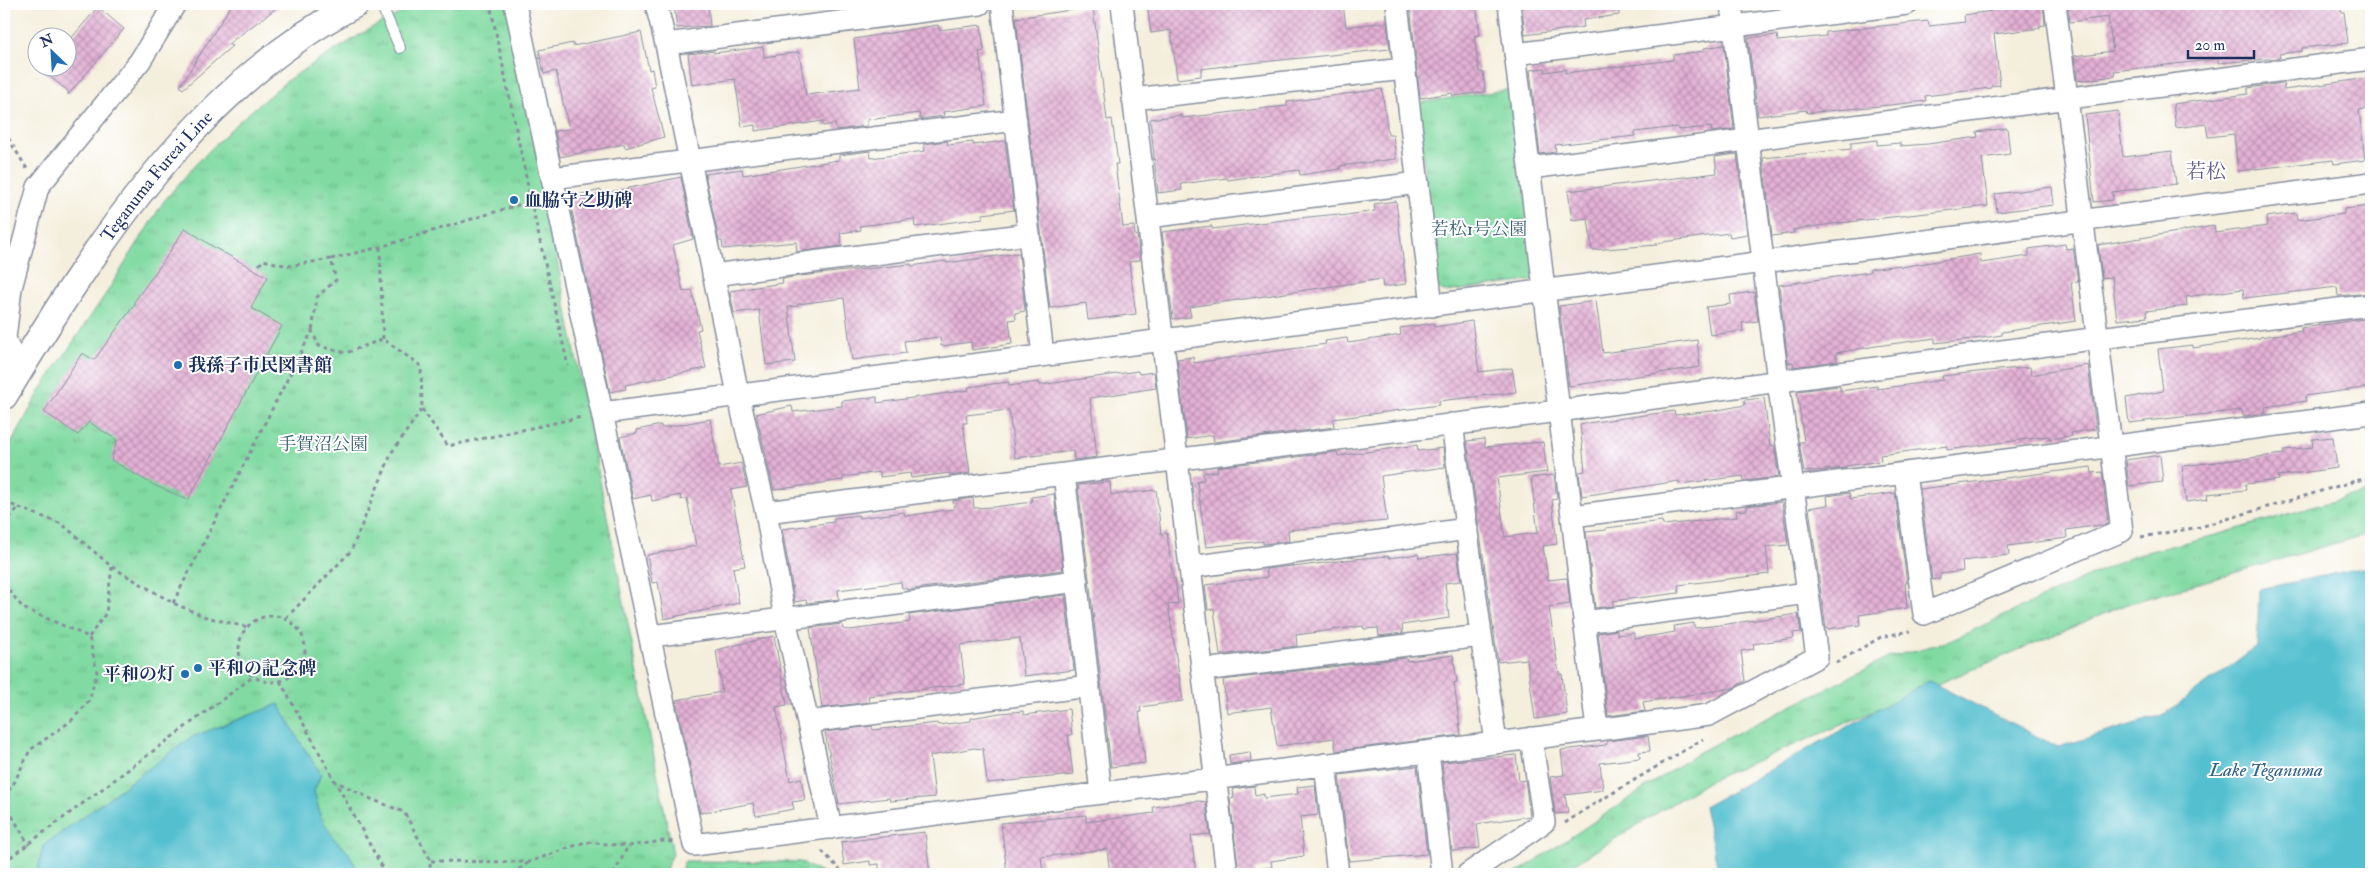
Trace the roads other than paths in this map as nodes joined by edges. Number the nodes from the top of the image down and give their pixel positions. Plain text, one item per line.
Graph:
1 (175, 4) edge
2 (356, 4) edge
3 (381, 4) edge
4 (516, 4) edge
5 (656, 4) edge
6 (980, 4) edge
7 (1002, 4) edge
8 (1122, 4) edge
9 (1397, 4) edge
10 (1509, 4) edge
11 (1730, 4) edge
12 (1907, 4) edge
13 (2055, 4) edge
14 (1734, 26) junction
15 (666, 44) junction
16 (400, 48) dead end
17 (1515, 54) junction
18 (2371, 59) edge
19 (1404, 69) junction
20 (1133, 99) junction
21 (2068, 99) junction
22 (1016, 120) junction
23 (1748, 140) junction
24 (690, 161) junction
25 (1530, 168) junction
26 (552, 178) junction
27 (1418, 183) junction
28 (2371, 183) edge
29 (1148, 217) junction
30 (2084, 220) junction
31 (1029, 234) junction
32 (1764, 263) junction
33 (713, 275) junction
34 (1544, 291) junction
35 (2371, 305) edge
36 (1432, 306) junction
37 (2099, 338) junction
38 (1162, 340) junction
39 (1043, 355) junction
40 (18, 373) junction
41 (1778, 381) junction
42 (738, 394) junction
43 (4, 396) edge
44 (1558, 411) junction
45 (602, 413) junction
46 (2371, 413) edge
47 (1452, 424) junction
48 (2113, 446) junction
49 (1177, 459) junction
50 (1064, 474) junction
51 (1905, 474) junction
52 (1793, 489) junction
53 (766, 512) junction
54 (1572, 516) junction
55 (1466, 529) junction
56 (1190, 567) junction
57 (1077, 581) junction
58 (1808, 593) junction
59 (785, 618) junction
60 (1584, 622) junction
61 (651, 636) junction
62 (1481, 636) junction
63 (1202, 670) junction
64 (1089, 686) junction
65 (808, 722) junction
66 (1598, 730) junction
67 (1531, 738) junction
68 (1496, 742) junction
69 (1428, 752) junction
70 (1325, 764) junction
71 (1216, 779) junction
72 (1102, 792) junction
73 (831, 828) junction
74 (1227, 874) edge
75 (1338, 874) edge
76 (1442, 874) edge
77 (1468, 874) edge

1 - 40 street
2 - 40 street, Teganuma Fureai Line
3 - 16 lane
4 - 26 street
5 - 15 street
6 - 15 street
7 - 22 street
8 - 20 street
9 - 19 street
10 - 17 street
11 - 14 street
12 - 14 street
13 - 21 street
14 - 17 street
14 - 23 street
15 - 24 street
17 - 25 street
18 - 21 street
19 - 20 street
19 - 27 street
20 - 29 street
21 - 23 street
21 - 30 street
22 - 24 street
22 - 31 street
23 - 25 street
23 - 32 street
24 - 26 street
24 - 33 street
25 - 34 street
26 - 45 street
27 - 29 street
27 - 36 street
28 - 30 street
29 - 38 street
30 - 32 street
30 - 37 street
31 - 33 street
31 - 39 street
32 - 34 street
32 - 41 street
33 - 42 street
34 - 36 street
34 - 44 street
35 - 37 street
36 - 38 street
37 - 41 street
37 - 48 street
38 - 39 street
38 - 49 street
39 - 42 street
40 - 43 street, Teganuma Fureai Line
41 - 44 street
41 - 52 street
42 - 45 street
42 - 53 street
44 - 47 street
44 - 54 street
45 - 61 street
46 - 48 street
47 - 49 street
47 - 55 street
48 - 51 street
48 - 51 street
49 - 50 street
49 - 56 street
50 - 53 street
50 - 57 street
51 - 52 street
52 - 54 street
52 - 58 street
53 - 59 street
54 - 60 street
55 - 56 street
55 - 62 street
56 - 63 street
57 - 59 street
57 - 64 street
58 - 60 street
58 - 66 street
59 - 61 street
59 - 65 street
60 - 66 street
61 - 73 street
62 - 63 street
62 - 68 street
63 - 71 street
64 - 65 street
64 - 72 street
65 - 73 street
66 - 67 street
67 - 68 street
67 - 77 street
68 - 69 street
69 - 70 street
69 - 76 street
70 - 71 street
70 - 75 street
71 - 72 street
71 - 74 street
72 - 73 street

